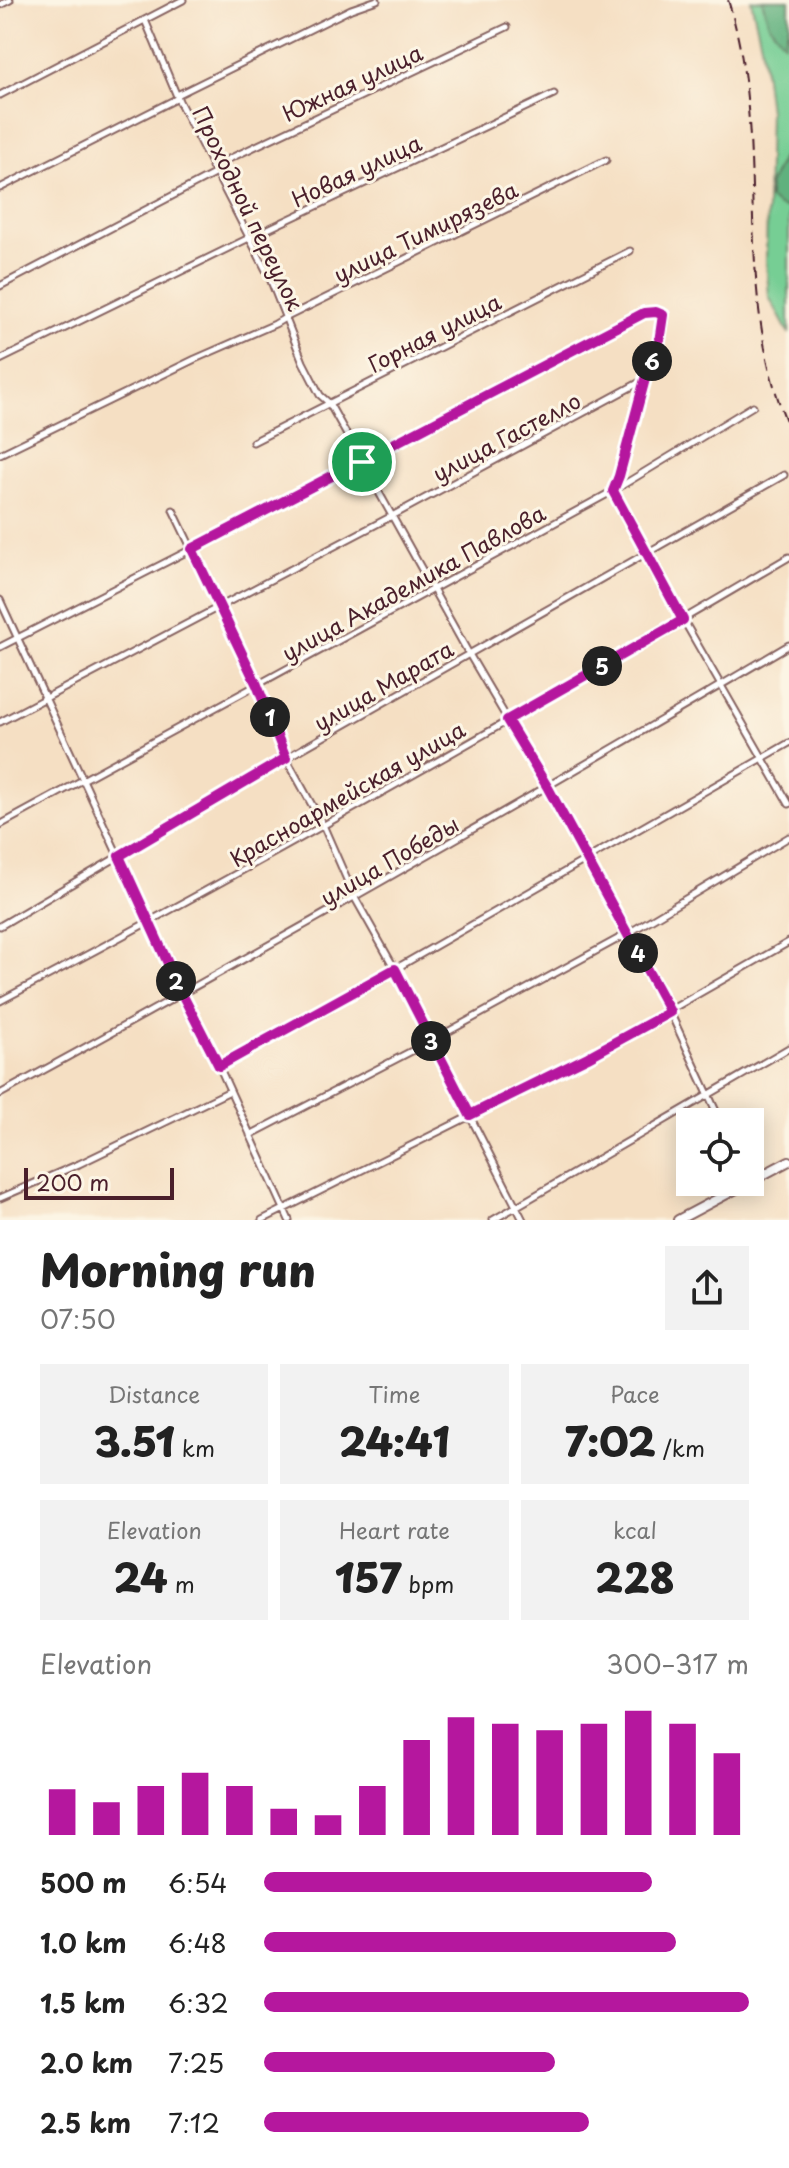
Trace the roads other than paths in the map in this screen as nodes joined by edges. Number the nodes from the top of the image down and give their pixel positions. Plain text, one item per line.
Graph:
1 (10, 0) edge
2 (183, 0) edge
3 (377, 0) edge
4 (0, 5) edge
5 (145, 20) junction
6 (507, 27) dead end
7 (554, 94) dead end
8 (0, 95) edge
9 (178, 96) junction
10 (606, 160) dead end
11 (214, 170) junction
12 (0, 188) edge
13 (249, 238) junction
14 (630, 251) dead end
15 (0, 286) edge
16 (285, 318) junction
17 (0, 360) edge
18 (645, 379) junction
19 (329, 403) junction
20 (753, 406) dead end
21 (253, 442) dead end
22 (0, 454) edge
23 (362, 462) junction
24 (784, 475) dead end
25 (613, 491) junction
26 (173, 510) dead end
27 (392, 516) junction
28 (192, 549) junction
29 (645, 553) junction
30 (789, 557) edge
31 (433, 589) junction
32 (0, 600) edge
33 (220, 605) junction
34 (683, 620) junction
35 (17, 639) junction
36 (789, 645) edge
37 (0, 647) edge
38 (469, 654) junction
39 (257, 685) junction
40 (720, 686) junction
41 (45, 698) junction
42 (507, 720) junction
43 (0, 722) edge
44 (789, 743) edge
45 (286, 758) junction
46 (763, 758) junction
47 (83, 780) junction
48 (548, 788) junction
49 (789, 804) edge
50 (0, 825) edge
51 (323, 825) junction
52 (789, 837) edge
53 (119, 856) junction
54 (587, 859) junction
55 (355, 898) junction
56 (150, 923) junction
57 (0, 926) edge
58 (627, 934) junction
59 (789, 942) edge
60 (395, 969) junction
61 (182, 994) junction
62 (0, 1001) edge
63 (670, 1012) junction
64 (431, 1041) junction
65 (789, 1048) edge
66 (219, 1066) junction
67 (230, 1091) junction
68 (0, 1094) edge
69 (708, 1094) junction
70 (714, 1108) edge
71 (470, 1115) junction
72 (250, 1135) junction
73 (789, 1161) edge
74 (764, 1174) edge
75 (723, 1196) edge
76 (0, 1198) edge
77 (516, 1207) junction
78 (284, 1209) junction
79 (262, 1220) edge
80 (289, 1220) edge
81 (493, 1220) edge
82 (523, 1220) edge
83 (678, 1220) edge

1 - 4 street
2 - 5 street
3 - 9 street
5 - 8 street
5 - 9 street, Проходной переулок
6 - 11 street, Южная улица
7 - 13 street, Новая улица
9 - 11 street, Проходной переулок
9 - 12 street
10 - 16 street, улица Тимирязева
11 - 13 street, Проходной переулок
11 - 15 street, Южная улица
13 - 16 street, Проходной переулок
13 - 17 street, Новая улица
14 - 19 street, Горная улица
16 - 19 street, Проходной переулок
16 - 22 street, улица Тимирязева
18 - 23 street
18 - 25 street
18 - 27 street, улица Гастелло
19 - 21 street, Горная улица
19 - 23 street, Проходной переулок
20 - 25 street, улица Академика Павлова
23 - 27 street, Проходной переулок
23 - 28 street
24 - 29 street, улица Марата
25 - 29 street
25 - 31 street, улица Академика Павлова
26 - 28 street
27 - 31 street, Проходной переулок
27 - 33 street, улица Гастелло
28 - 33 street
28 - 35 street
29 - 34 street
29 - 38 street, улица Марата
30 - 34 street, Красноармейская улица
31 - 38 street, Проходной переулок
31 - 39 street, улица Академика Павлова
32 - 35 street
33 - 39 street
33 - 41 street, улица Гастелло
34 - 40 street
34 - 42 street, Красноармейская улица
35 - 37 street
35 - 41 street
36 - 40 street, улица Победы
38 - 42 street, Проходной переулок
38 - 45 street, улица Марата
39 - 45 street
39 - 47 street, улица Академика Павлова
40 - 46 street
40 - 48 street, улица Победы
41 - 43 street, улица Гастелло
41 - 47 street
42 - 48 street, Проходной переулок
42 - 51 street, Красноармейская улица
44 - 46 street
45 - 51 street
45 - 53 street, улица Марата
46 - 49 street
46 - 54 street
47 - 50 street, улица Академика Павлова
47 - 53 street
48 - 54 street, Проходной переулок
48 - 55 street, улица Победы
51 - 55 street
51 - 56 street, Красноармейская улица
52 - 58 street
53 - 56 street
53 - 57 street, улица Марата
54 - 58 street, Проходной переулок
54 - 60 street
55 - 60 street
55 - 61 street, улица Победы
56 - 61 street
56 - 62 street, Красноармейская улица
58 - 63 street, Проходной переулок
58 - 64 street
59 - 63 street
60 - 64 street
60 - 66 street
61 - 66 street
61 - 68 street, улица Победы
63 - 69 street, Проходной переулок
63 - 71 street
64 - 71 street
64 - 72 street
65 - 69 street
66 - 67 street
67 - 72 street
67 - 76 street
69 - 70 street, Проходной переулок
69 - 77 street
71 - 77 street
71 - 78 street
72 - 78 street
73 - 74 main road
75 - 83 main road
77 - 81 street
77 - 82 street
78 - 79 street
78 - 80 street

